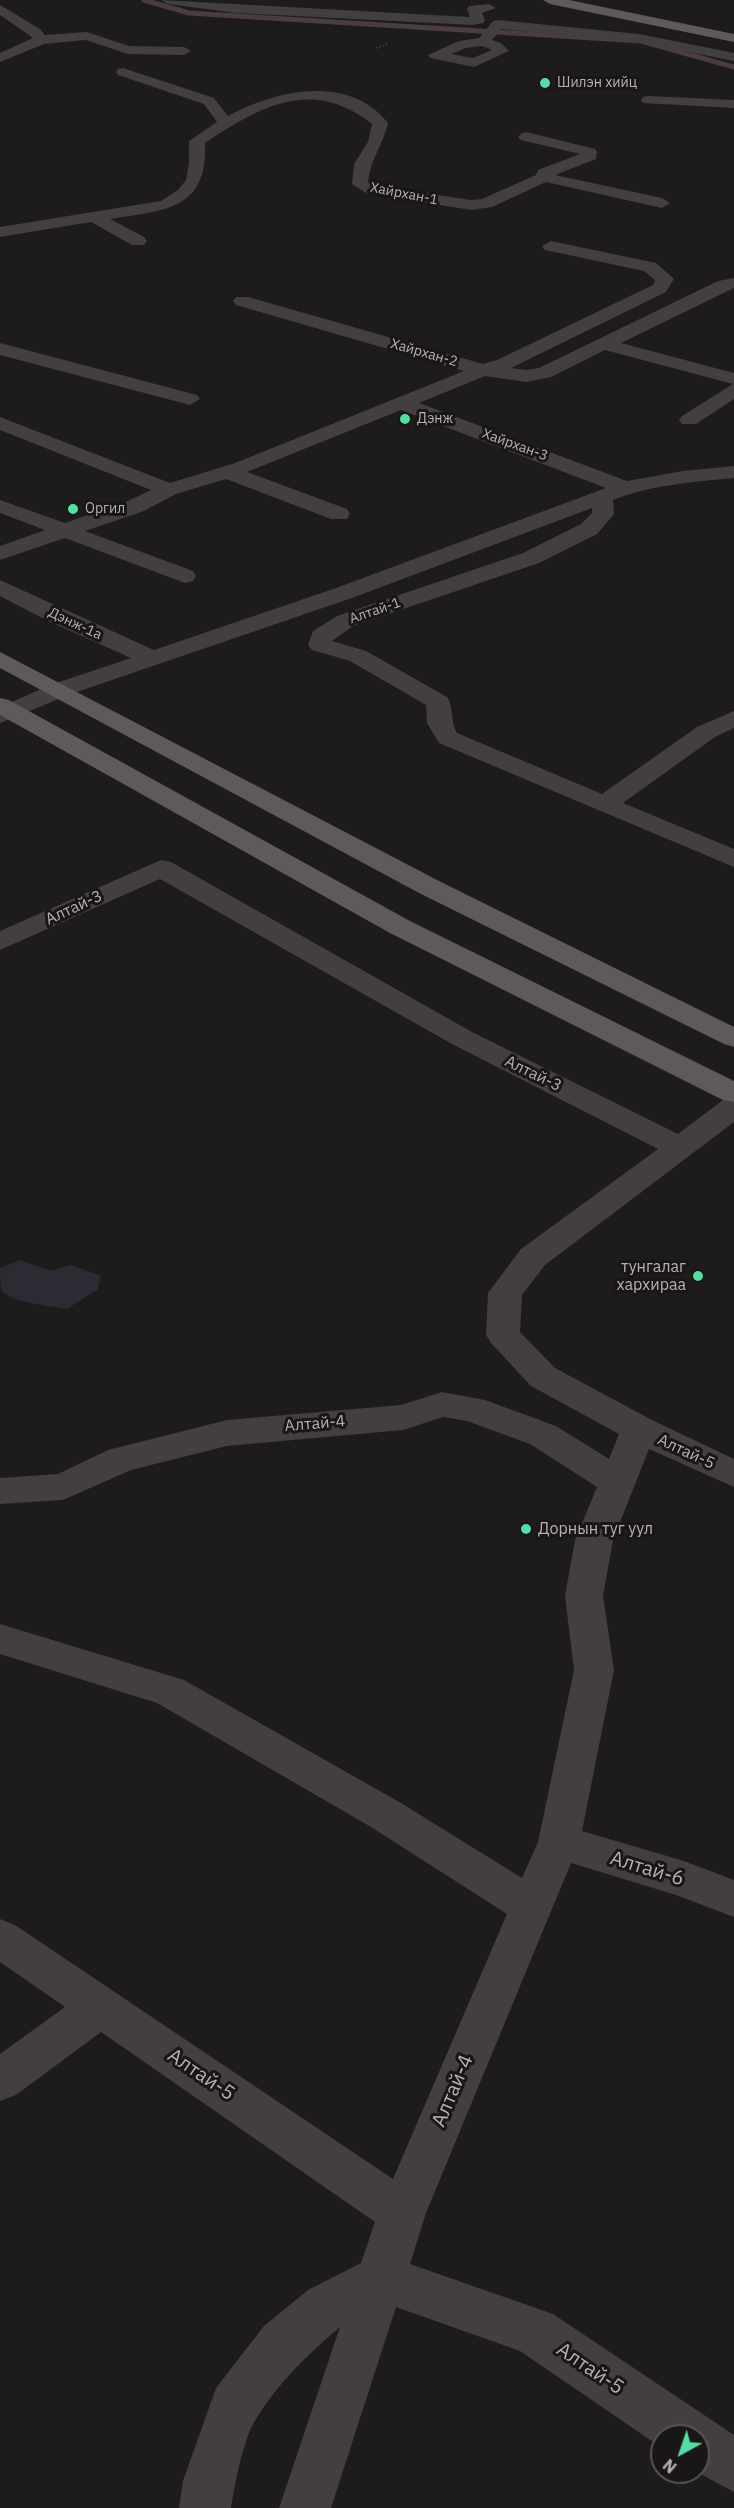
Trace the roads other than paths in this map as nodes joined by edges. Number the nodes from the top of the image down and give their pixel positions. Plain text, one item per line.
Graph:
1 (168, 0) edge
2 (550, 0) edge
3 (486, 4) edge
4 (0, 9) edge
5 (498, 26) junction
6 (734, 38) edge
7 (41, 40) junction
8 (485, 40) dead end
9 (184, 51) dead end
10 (734, 57) edge
11 (0, 58) edge
12 (123, 72) dead end
13 (648, 100) dead end
14 (734, 104) edge
15 (225, 122) junction
16 (526, 137) dead end
17 (544, 177) junction
18 (662, 203) dead end
19 (96, 218) junction
20 (18, 229) junction
21 (0, 232) edge
22 (138, 241) dead end
23 (0, 243) edge
24 (551, 246) dead end
25 (734, 283) edge
26 (242, 301) dead end
27 (604, 344) junction
28 (0, 349) edge
29 (483, 370) junction
30 (734, 379) edge
31 (734, 390) edge
32 (190, 399) dead end
33 (404, 404) junction
34 (689, 420) dead end
35 (0, 423) edge
36 (228, 472) junction
37 (734, 472) edge
38 (626, 488) junction
39 (169, 490) junction
40 (602, 497) junction
41 (0, 506) edge
42 (339, 514) dead end
43 (65, 532) junction
44 (0, 553) edge
45 (185, 576) dead end
46 (0, 587) edge
47 (152, 658) junction
48 (0, 659) edge
49 (62, 690) junction
50 (3, 710) edge
51 (734, 718) edge
52 (606, 803) junction
53 (734, 859) edge
54 (0, 942) edge
55 (734, 1038) edge
56 (734, 1093) edge
57 (734, 1107) edge
58 (681, 1148) junction
59 (639, 1429) junction
60 (734, 1474) edge
61 (618, 1483) junction
62 (0, 1491) edge
63 (0, 1640) edge
64 (559, 1842) junction
65 (734, 1899) edge
66 (531, 1906) junction
67 (0, 1938) edge
68 (101, 2007) junction
69 (0, 2080) edge
70 (402, 2213) junction
71 (382, 2278) junction
72 (672, 2424) edge
73 (710, 2450) edge
74 (734, 2466) edge
75 (206, 2508) edge
76 (305, 2508) edge

1 - 3 street
2 - 6 main road
3 - 5 street
4 - 7 street
5 - 8 street
5 - 10 street
7 - 9 street
7 - 11 street
12 - 15 street
13 - 14 street
15 - 17 street, Хайрхан-1
15 - 19 street, Хайрхан-1
16 - 17 street, Хайрхан-1
17 - 18 street
19 - 20 street, Хайрхан-1
19 - 22 street
20 - 21 street, Хайрхан-1
20 - 23 street
24 - 29 street
25 - 27 street, Хайрхан-2
26 - 29 street, Хайрхан-2
27 - 29 street, Хайрхан-2
27 - 30 street
28 - 32 street
29 - 33 street
31 - 34 street
33 - 36 street
33 - 38 street, Хайрхан-3
35 - 39 street
36 - 39 street
36 - 42 street
37 - 38 street
38 - 40 street
39 - 43 street
40 - 47 street
40 - 52 street, Алтай-1
41 - 43 street
43 - 44 street
43 - 45 street
46 - 47 street, Дэнж-1а
47 - 49 street
48 - 49 main road
49 - 50 street
49 - 55 main road
50 - 56 main road
51 - 52 street
52 - 53 street, Алтай-1
54 - 58 street, Алтай-3
57 - 58 street
58 - 59 street
59 - 60 street, Алтай-5
59 - 61 street, Алтай-4
61 - 62 street, Алтай-4
61 - 64 street, Алтай-4
63 - 66 street
64 - 65 street, Алтай-6
64 - 66 street, Алтай-4
66 - 70 street, Алтай-4
67 - 68 street, Алтай-5
68 - 69 street
68 - 70 street, Алтай-5
70 - 71 street, Алтай-4
71 - 72 street, Алтай-5
71 - 75 street
71 - 76 street
73 - 74 street

